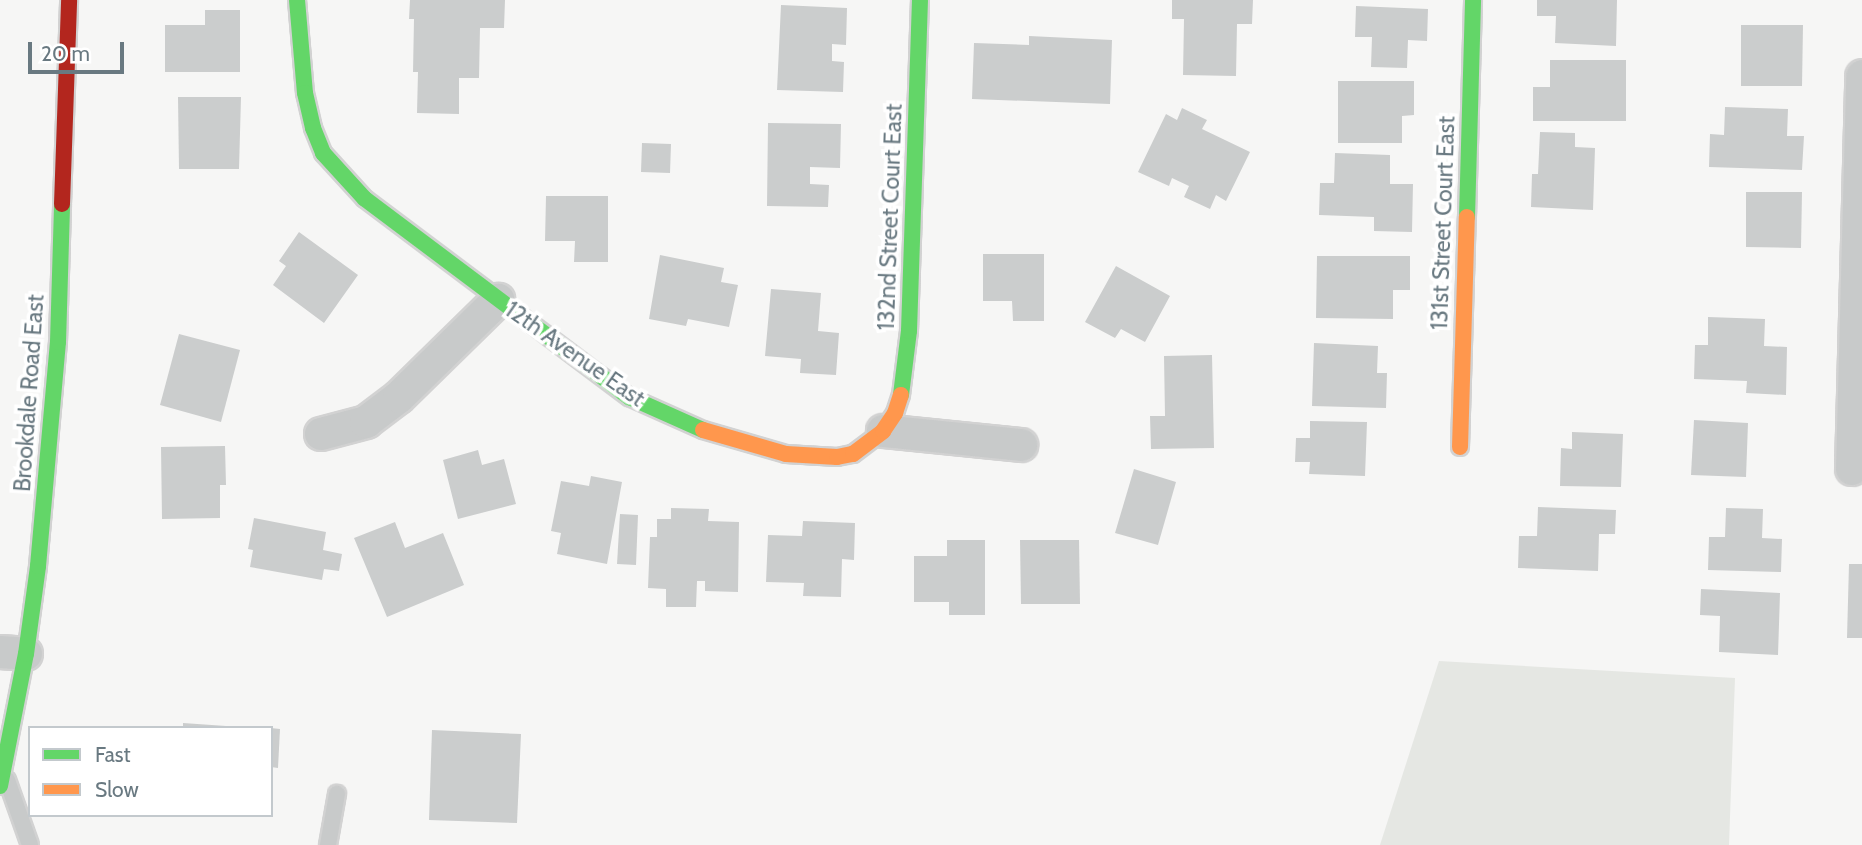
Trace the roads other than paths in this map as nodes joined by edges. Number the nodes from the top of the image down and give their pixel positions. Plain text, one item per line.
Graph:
1 (69, 0) edge
2 (298, 0) edge
3 (920, 0) edge
4 (1473, 0) edge
5 (1862, 76) edge
6 (498, 300) junction
7 (883, 431) junction
8 (321, 434) dead end
9 (1021, 445) dead end
10 (1460, 447) dead end
11 (1852, 469) dead end
12 (13, 653) edge
13 (2, 778) edge
14 (337, 794) dead end
15 (30, 845) edge
16 (328, 845) edge

1 - 12 street, Brookdale Road East
2 - 6 street, 12th Avenue East
3 - 7 street, 132nd Street Court East
4 - 10 street, 131st Street Court East
5 - 11 street
6 - 7 street, 12th Avenue East
6 - 8 street
7 - 9 street
12 - 13 street, Brookdale Road East
13 - 15 lane
14 - 16 lane

